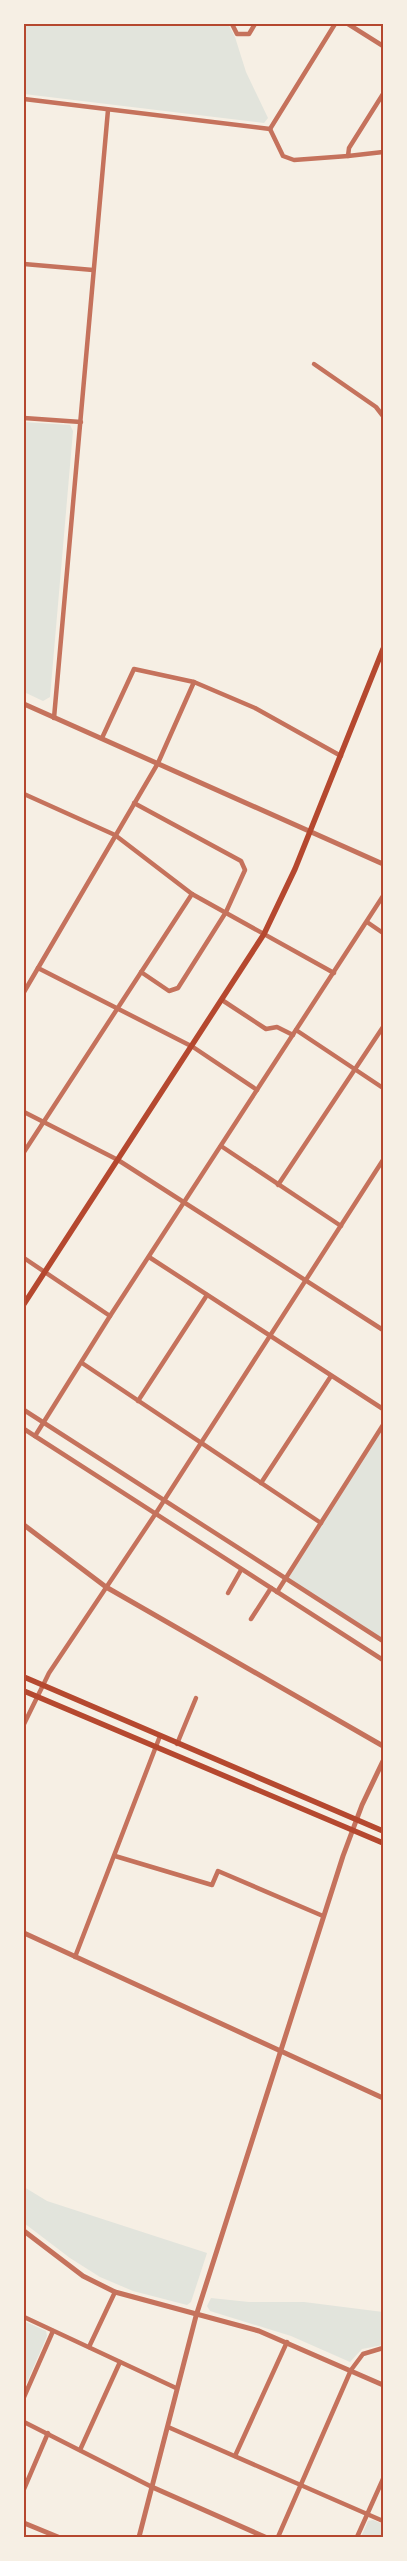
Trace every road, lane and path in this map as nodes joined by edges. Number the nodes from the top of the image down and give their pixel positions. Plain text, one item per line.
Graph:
1 (232, 24) edge
2 (255, 24) edge
3 (334, 24) edge
4 (348, 24) edge
5 (383, 46) edge
6 (383, 94) edge
7 (24, 99) edge
8 (108, 110) junction
9 (270, 130) junction
10 (383, 152) edge
11 (348, 156) junction
12 (24, 264) edge
13 (94, 270) junction
14 (314, 364) dead end
15 (383, 416) edge
16 (24, 418) edge
17 (81, 422) junction
18 (383, 649) edge
19 (194, 682) junction
20 (24, 704) edge
21 (54, 718) junction
22 (102, 738) junction
23 (341, 756) junction
24 (158, 762) junction
25 (24, 794) edge
26 (134, 802) junction
27 (311, 832) junction
28 (115, 835) junction
29 (383, 864) edge
30 (192, 894) junction
31 (383, 896) edge
32 (226, 912) junction
33 (367, 922) junction
34 (383, 933) edge
35 (264, 934) junction
36 (38, 968) junction
37 (142, 972) junction
38 (334, 972) junction
39 (24, 992) edge
40 (222, 1000) junction
41 (118, 1008) junction
42 (383, 1027) edge
43 (296, 1030) junction
44 (293, 1035) junction
45 (193, 1046) junction
46 (355, 1069) junction
47 (383, 1088) edge
48 (257, 1090) junction
49 (24, 1112) edge
50 (44, 1122) junction
51 (220, 1146) junction
52 (24, 1152) edge
53 (118, 1160) junction
54 (383, 1160) edge
55 (278, 1185) junction
56 (184, 1202) junction
57 (341, 1226) junction
58 (150, 1257) junction
59 (24, 1258) edge
60 (44, 1272) junction
61 (306, 1281) junction
62 (207, 1295) junction
63 (24, 1304) edge
64 (110, 1316) junction
65 (383, 1330) edge
66 (270, 1336) junction
67 (82, 1363) junction
68 (331, 1376) junction
69 (138, 1401) junction
70 (383, 1409) edge
71 (24, 1410) edge
72 (44, 1423) junction
73 (383, 1425) edge
74 (24, 1429) edge
75 (35, 1436) junction
76 (200, 1443) junction
77 (261, 1483) junction
78 (163, 1500) junction
79 (156, 1513) junction
80 (321, 1523) junction
81 (24, 1525) edge
82 (241, 1570) junction
83 (285, 1578) junction
84 (106, 1587) junction
85 (271, 1588) junction
86 (277, 1592) junction
87 (228, 1593) dead end
88 (251, 1619) dead end
89 (383, 1641) edge
90 (383, 1660) edge
91 (24, 1677) edge
92 (42, 1685) junction
93 (24, 1690) edge
94 (37, 1696) junction
95 (196, 1698) dead end
96 (24, 1724) edge
97 (160, 1736) junction
98 (177, 1744) junction
99 (383, 1746) edge
100 (156, 1747) junction
101 (383, 1761) edge
102 (356, 1819) junction
103 (352, 1830) junction
104 (383, 1831) edge
105 (383, 1843) edge
106 (115, 1856) junction
107 (323, 1916) junction
108 (24, 1933) edge
109 (75, 1957) junction
110 (280, 2051) junction
111 (383, 2098) edge
112 (24, 2231) edge
113 (115, 2292) junction
114 (196, 2316) junction
115 (24, 2317) edge
116 (53, 2331) junction
117 (287, 2342) junction
118 (89, 2347) junction
119 (383, 2348) edge
120 (120, 2362) junction
121 (352, 2370) junction
122 (383, 2385) edge
123 (176, 2388) junction
124 (24, 2396) edge
125 (24, 2422) edge
126 (168, 2427) junction
127 (48, 2433) junction
128 (80, 2450) junction
129 (235, 2456) junction
130 (383, 2479) edge
131 (301, 2485) junction
132 (152, 2487) junction
133 (24, 2489) edge
134 (367, 2514) junction
135 (383, 2521) edge
136 (24, 2523) edge
137 (58, 2537) edge
138 (139, 2537) edge
139 (265, 2537) edge
140 (278, 2537) edge
141 (357, 2537) edge

1 - 2 street
3 - 9 street
4 - 5 street
6 - 11 street
7 - 8 street
8 - 9 street
8 - 13 street
9 - 11 street
10 - 11 street
12 - 13 street
13 - 17 street
14 - 15 street
16 - 17 street
17 - 21 street
18 - 23 main road
19 - 22 street
19 - 23 street
19 - 24 street
20 - 21 street
21 - 22 street
22 - 24 street
23 - 27 main road
24 - 26 street
24 - 27 street
25 - 28 street
26 - 28 street
26 - 32 street
27 - 29 street
27 - 35 main road
28 - 30 street
28 - 36 street
30 - 32 street
30 - 37 street
31 - 33 street
32 - 35 street
32 - 37 street
33 - 34 street
33 - 38 street
35 - 38 street
35 - 40 main road
36 - 39 street
36 - 41 street
37 - 41 street
38 - 43 street
40 - 44 street
40 - 45 main road
41 - 45 street
41 - 50 street
42 - 46 street
43 - 44 street
43 - 46 street
44 - 48 street
45 - 48 street
45 - 53 main road
46 - 47 street
46 - 55 street
48 - 51 street
49 - 50 street
50 - 52 street
50 - 53 street
51 - 55 street
51 - 56 street
53 - 56 street
53 - 60 main road
54 - 57 street
55 - 57 street
56 - 58 street
56 - 61 street
57 - 61 street
58 - 62 street
58 - 64 street
59 - 60 street
60 - 63 main road
60 - 64 street
61 - 65 street
61 - 66 street
62 - 66 street
62 - 69 street
64 - 67 street
66 - 68 street
66 - 76 street
67 - 69 street
67 - 72 street
68 - 70 street
68 - 77 street
69 - 76 street
71 - 72 street
72 - 75 street
72 - 78 street
73 - 80 street
74 - 75 street
75 - 79 street
76 - 77 street
76 - 78 street
77 - 80 street
78 - 79 street
78 - 83 street
79 - 82 street
79 - 84 street
80 - 83 street
81 - 84 street
82 - 85 street
82 - 87 street
83 - 86 street
83 - 89 street
84 - 92 street
84 - 99 street
85 - 86 street
85 - 88 street
86 - 90 street
91 - 92 main road
92 - 94 street
92 - 97 main road
93 - 94 main road
94 - 96 street
94 - 100 main road
95 - 98 street
97 - 98 main road
97 - 100 street
98 - 102 main road
100 - 103 main road
100 - 106 street
101 - 102 street
102 - 103 street
102 - 104 main road
103 - 105 main road
103 - 107 street
106 - 107 street
106 - 109 street
107 - 110 street
108 - 109 street
109 - 110 street
110 - 111 street
110 - 114 street
112 - 113 street
113 - 114 street
113 - 118 street
114 - 117 street
114 - 123 street
115 - 116 street
116 - 118 street
116 - 124 street
117 - 121 street
117 - 129 street
118 - 120 street
119 - 121 street
120 - 123 street
120 - 128 street
121 - 122 street
121 - 131 street
123 - 126 street
125 - 127 street
126 - 129 street
126 - 132 street
127 - 128 street
127 - 133 street
128 - 132 street
129 - 131 street
130 - 134 street
131 - 134 street
131 - 140 street
132 - 138 street
132 - 139 street
134 - 135 street
134 - 141 street
136 - 137 street

